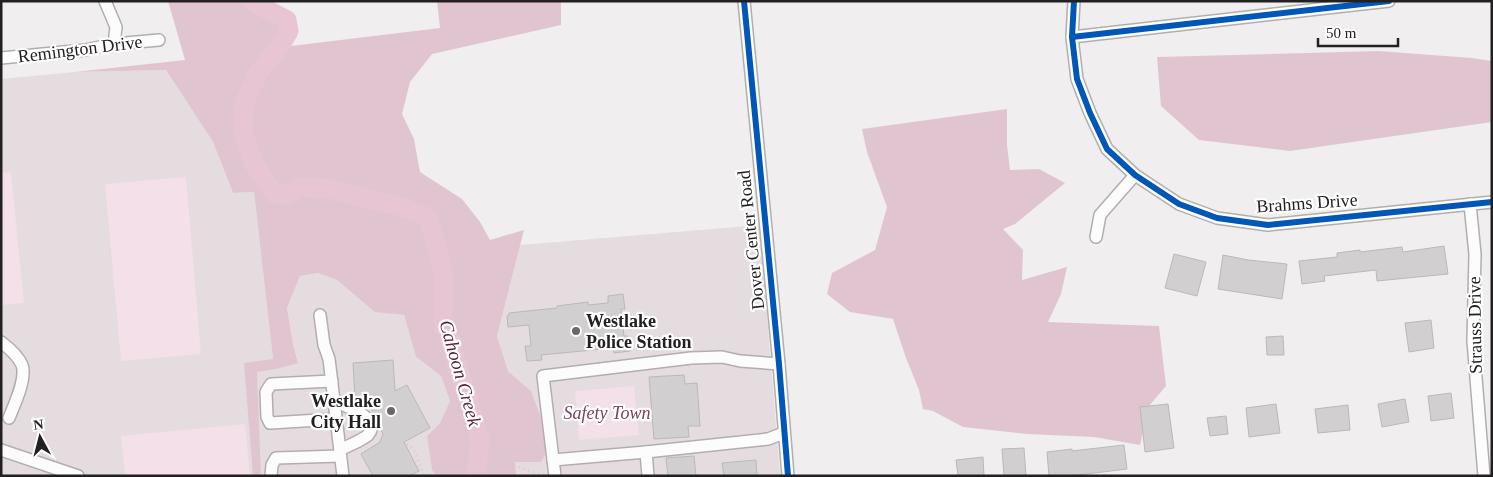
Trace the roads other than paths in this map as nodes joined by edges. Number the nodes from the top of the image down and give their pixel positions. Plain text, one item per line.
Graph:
1 (105, 1) edge
2 (744, 1) edge
3 (1074, 1) edge
4 (1389, 1) edge
5 (1304, 6) edge
6 (1072, 37) junction
7 (159, 40) dead end
8 (114, 44) junction
9 (1, 58) edge
10 (1135, 175) junction
11 (1492, 202) edge
12 (1470, 204) junction
13 (1096, 238) dead end
14 (320, 315) dead end
15 (1, 342) edge
16 (779, 364) junction
17 (332, 381) junction
18 (334, 402) junction
19 (9, 418) dead end
20 (336, 419) junction
21 (784, 433) junction
22 (1, 450) edge
23 (646, 452) junction
24 (340, 453) junction
25 (553, 460) junction
26 (78, 476) edge
27 (271, 476) edge
28 (343, 476) edge
29 (555, 476) edge
30 (648, 476) edge
31 (788, 476) edge
32 (1484, 476) edge

1 - 8 street
2 - 16 street, Dover Center Road
3 - 6 street, Brahms Drive
4 - 5 street
5 - 6 street
6 - 10 street, Brahms Drive
7 - 8 street, Remington Drive
8 - 9 street, Remington Drive
10 - 12 street, Brahms Drive
10 - 13 street
11 - 12 street, Brahms Drive
12 - 32 street, Strauss Drive
14 - 17 street
15 - 19 street
16 - 21 street, Dover Center Road
16 - 25 street
17 - 18 street
17 - 20 street
18 - 20 street
18 - 24 street
20 - 24 street
21 - 23 street
21 - 31 street, Dover Center Road
22 - 26 street
23 - 25 street
23 - 30 street
24 - 27 street
24 - 28 street
25 - 29 street

